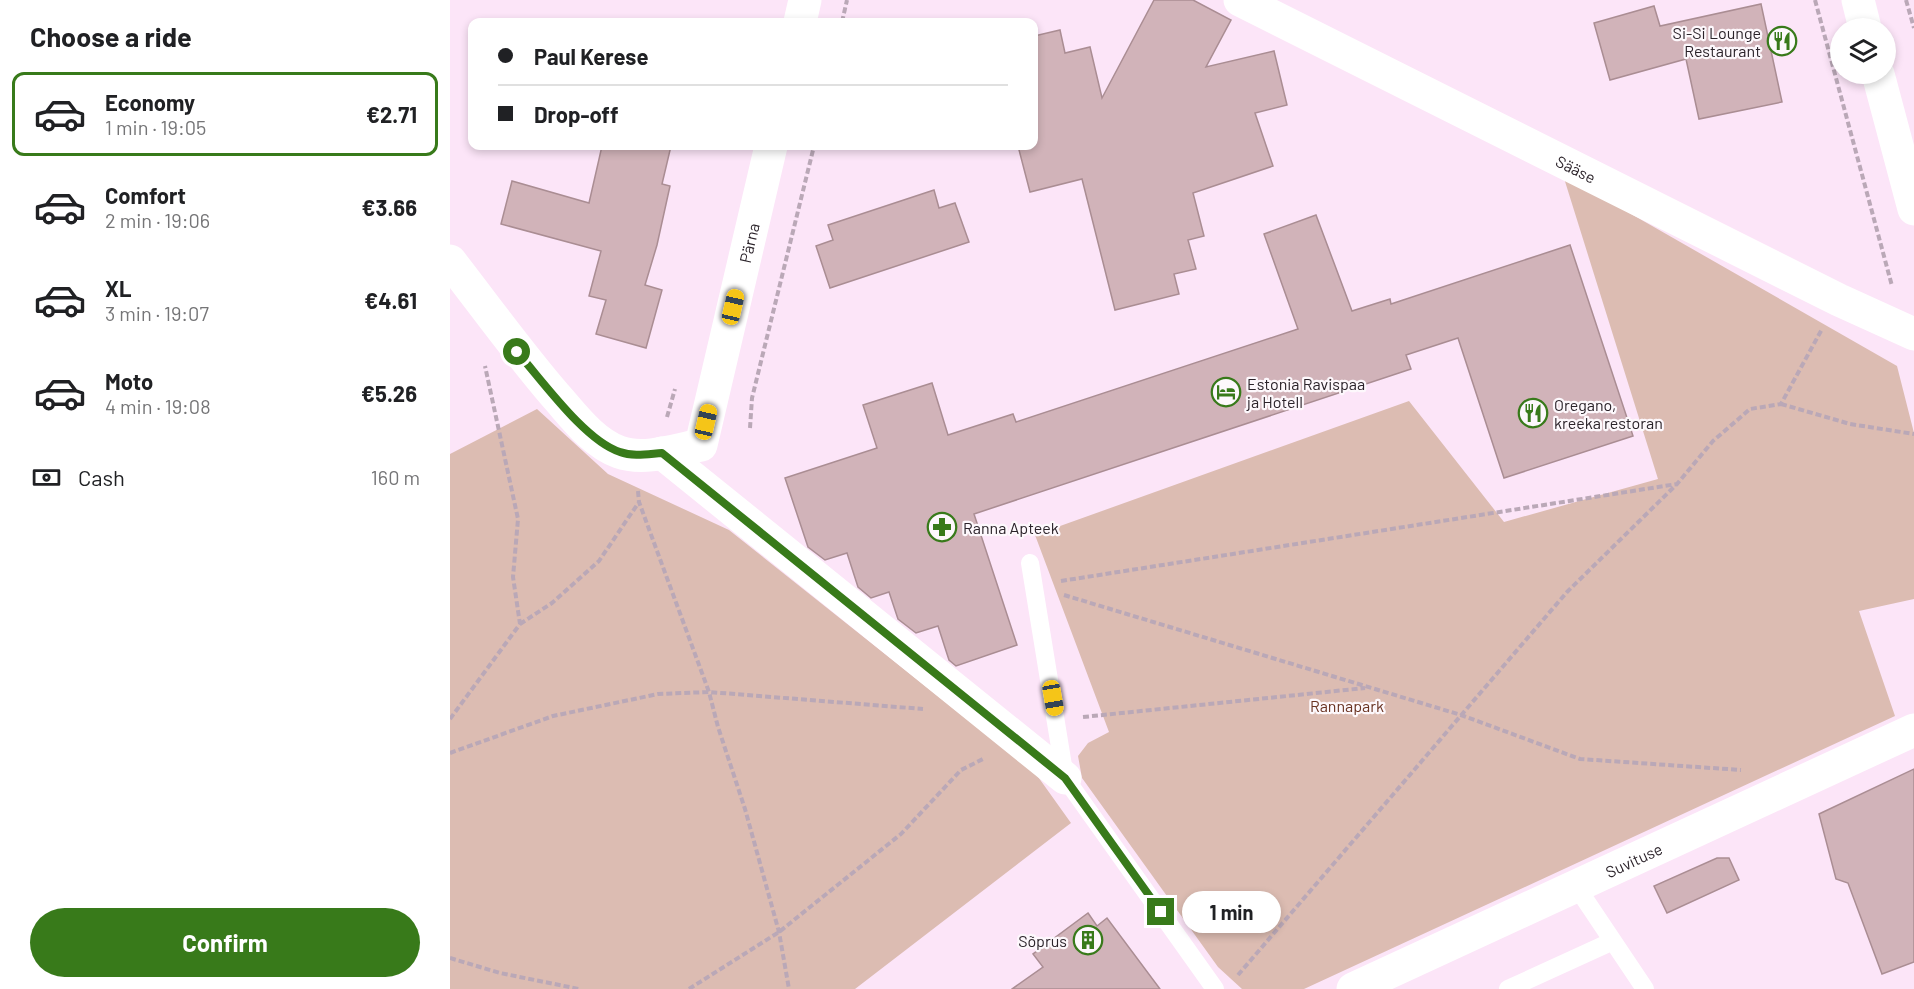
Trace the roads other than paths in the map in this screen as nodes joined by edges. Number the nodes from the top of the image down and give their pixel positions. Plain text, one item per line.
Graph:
1 (805, 0) edge
2 (1240, 0) edge
3 (1858, 0) edge
4 (801, 18) edge
5 (1863, 18) edge
6 (1881, 84) edge
7 (770, 150) edge
8 (1914, 209) edge
9 (450, 261) edge
10 (1914, 334) edge
11 (649, 454) junction
12 (1030, 563) dead end
13 (1914, 730) edge
14 (1065, 778) junction
15 (1576, 886) junction
16 (1613, 941) junction
17 (1215, 989) edge
18 (1353, 989) edge
19 (1508, 989) edge
20 (1645, 989) edge

1 - 4 street
2 - 10 street, Sääse
3 - 5 street
6 - 8 street
7 - 11 street, Pärna
9 - 11 street
11 - 14 street
12 - 14 lane
13 - 15 street, Suvituse
14 - 17 lane
15 - 16 lane
15 - 18 street, Suvituse
16 - 19 lane
16 - 20 lane

